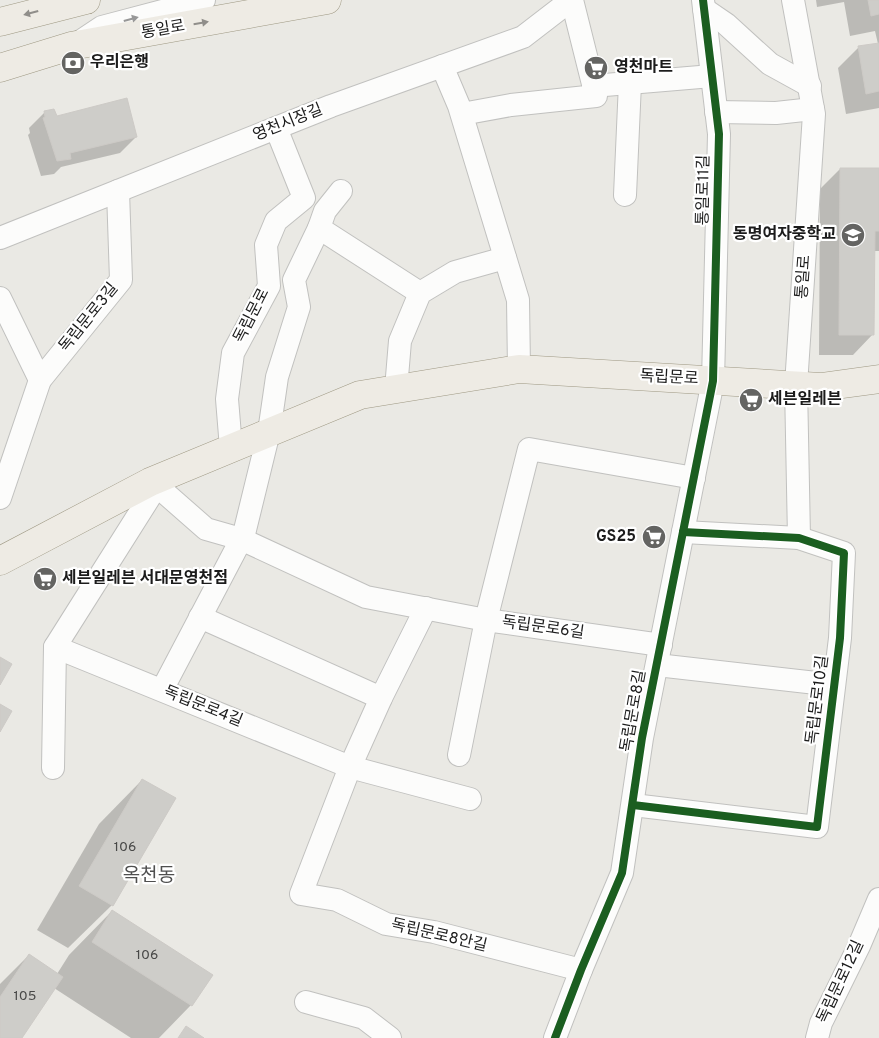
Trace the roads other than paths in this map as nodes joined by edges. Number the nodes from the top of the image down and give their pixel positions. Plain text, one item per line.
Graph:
1 (204, 0) edge
2 (327, 0) edge
3 (571, 0) edge
4 (793, 0) edge
5 (69, 2) edge
6 (703, 5) edge
7 (0, 22) edge
8 (71, 46) junction
9 (442, 66) junction
10 (0, 68) edge
11 (712, 76) junction
12 (630, 83) junction
13 (593, 86) junction
14 (810, 86) junction
15 (813, 109) junction
16 (716, 112) junction
17 (462, 114) junction
18 (276, 128) junction
19 (118, 191) junction
20 (341, 191) dead end
21 (625, 195) dead end
22 (304, 198) junction
23 (322, 219) junction
24 (0, 238) edge
25 (506, 258) junction
26 (420, 293) junction
27 (0, 298) edge
28 (519, 369) junction
29 (879, 379) edge
30 (40, 380) junction
31 (714, 381) junction
32 (796, 385) junction
33 (396, 389) junction
34 (269, 432) junction
35 (231, 448) junction
36 (694, 478) junction
37 (160, 481) junction
38 (0, 498) edge
39 (683, 532) junction
40 (799, 538) junction
41 (241, 540) junction
42 (0, 561) edge
43 (426, 608) junction
44 (200, 616) junction
45 (486, 620) junction
46 (55, 647) junction
47 (659, 655) junction
48 (834, 685) junction
49 (162, 690) junction
50 (382, 698) junction
51 (459, 755) dead end
52 (350, 767) junction
53 (53, 768) dead end
54 (470, 799) dead end
55 (633, 805) junction
56 (879, 899) edge
57 (581, 970) junction
58 (306, 1002) dead end
59 (390, 1038) edge
60 (555, 1038) edge
61 (817, 1038) edge

8 -> 1 street
8 -> 2 main road, 통일로
3 - 9 street, 영천시장길
3 - 13 street, 영천시장길
4 - 14 street, 통일로
5 -> 7 main road
5 - 8 main road
6 - 11 street, 통일로11길
6 - 14 street
8 - 10 main road, 통일로
9 - 17 street
9 - 18 street, 영천시장길
11 - 12 street
11 - 16 street, 통일로11길
12 - 13 street
12 - 21 street
13 - 17 street
14 - 15 street, 통일로
15 - 16 street
15 - 32 street, 통일로
16 - 31 street, 통일로11길
17 - 25 street
18 - 19 street, 영천시장길
18 - 22 street
19 - 24 street, 영천시장길
19 - 30 street, 독립문로3길
20 - 23 street, 독립문로
22 - 23 street
22 - 35 street, 독립문로
23 - 26 street
23 - 34 street, 독립문로
25 - 26 street
25 - 28 street
26 - 33 street
27 - 30 street
28 - 31 main road, 독립문로
28 - 33 main road, 독립문로
29 - 32 main road, 독립문로
30 - 38 street, 독립문로3길
31 - 32 main road, 독립문로
31 - 36 street, 독립문로8길
32 - 40 street
33 - 34 main road, 독립문로
34 - 35 main road, 독립문로
34 - 41 street
35 - 37 main road, 독립문로
36 - 39 street, 독립문로8길
36 - 45 street
37 - 41 street, 독립문로6길
37 - 42 main road, 독립문로
37 - 46 street
39 - 40 street, 독립문로10길
39 - 47 street, 독립문로8길
40 - 48 street, 독립문로10길
41 - 43 street, 독립문로6길
41 - 44 street
43 - 45 street, 독립문로6길
43 - 50 street
44 - 49 street
44 - 50 street
45 - 47 street, 독립문로6길
45 - 51 street
46 - 49 street, 독립문로4길
46 - 53 street
47 - 48 street, 독립문로10길
47 - 55 street, 독립문로8길
48 - 55 street, 독립문로10길
49 - 52 street, 독립문로4길
50 - 52 street
52 - 54 street, 독립문로4길
52 - 57 street, 독립문로8안길
55 - 57 street, 독립문로8길
56 - 61 street, 독립문로12길
57 - 60 street, 독립문로8길
58 - 59 street

